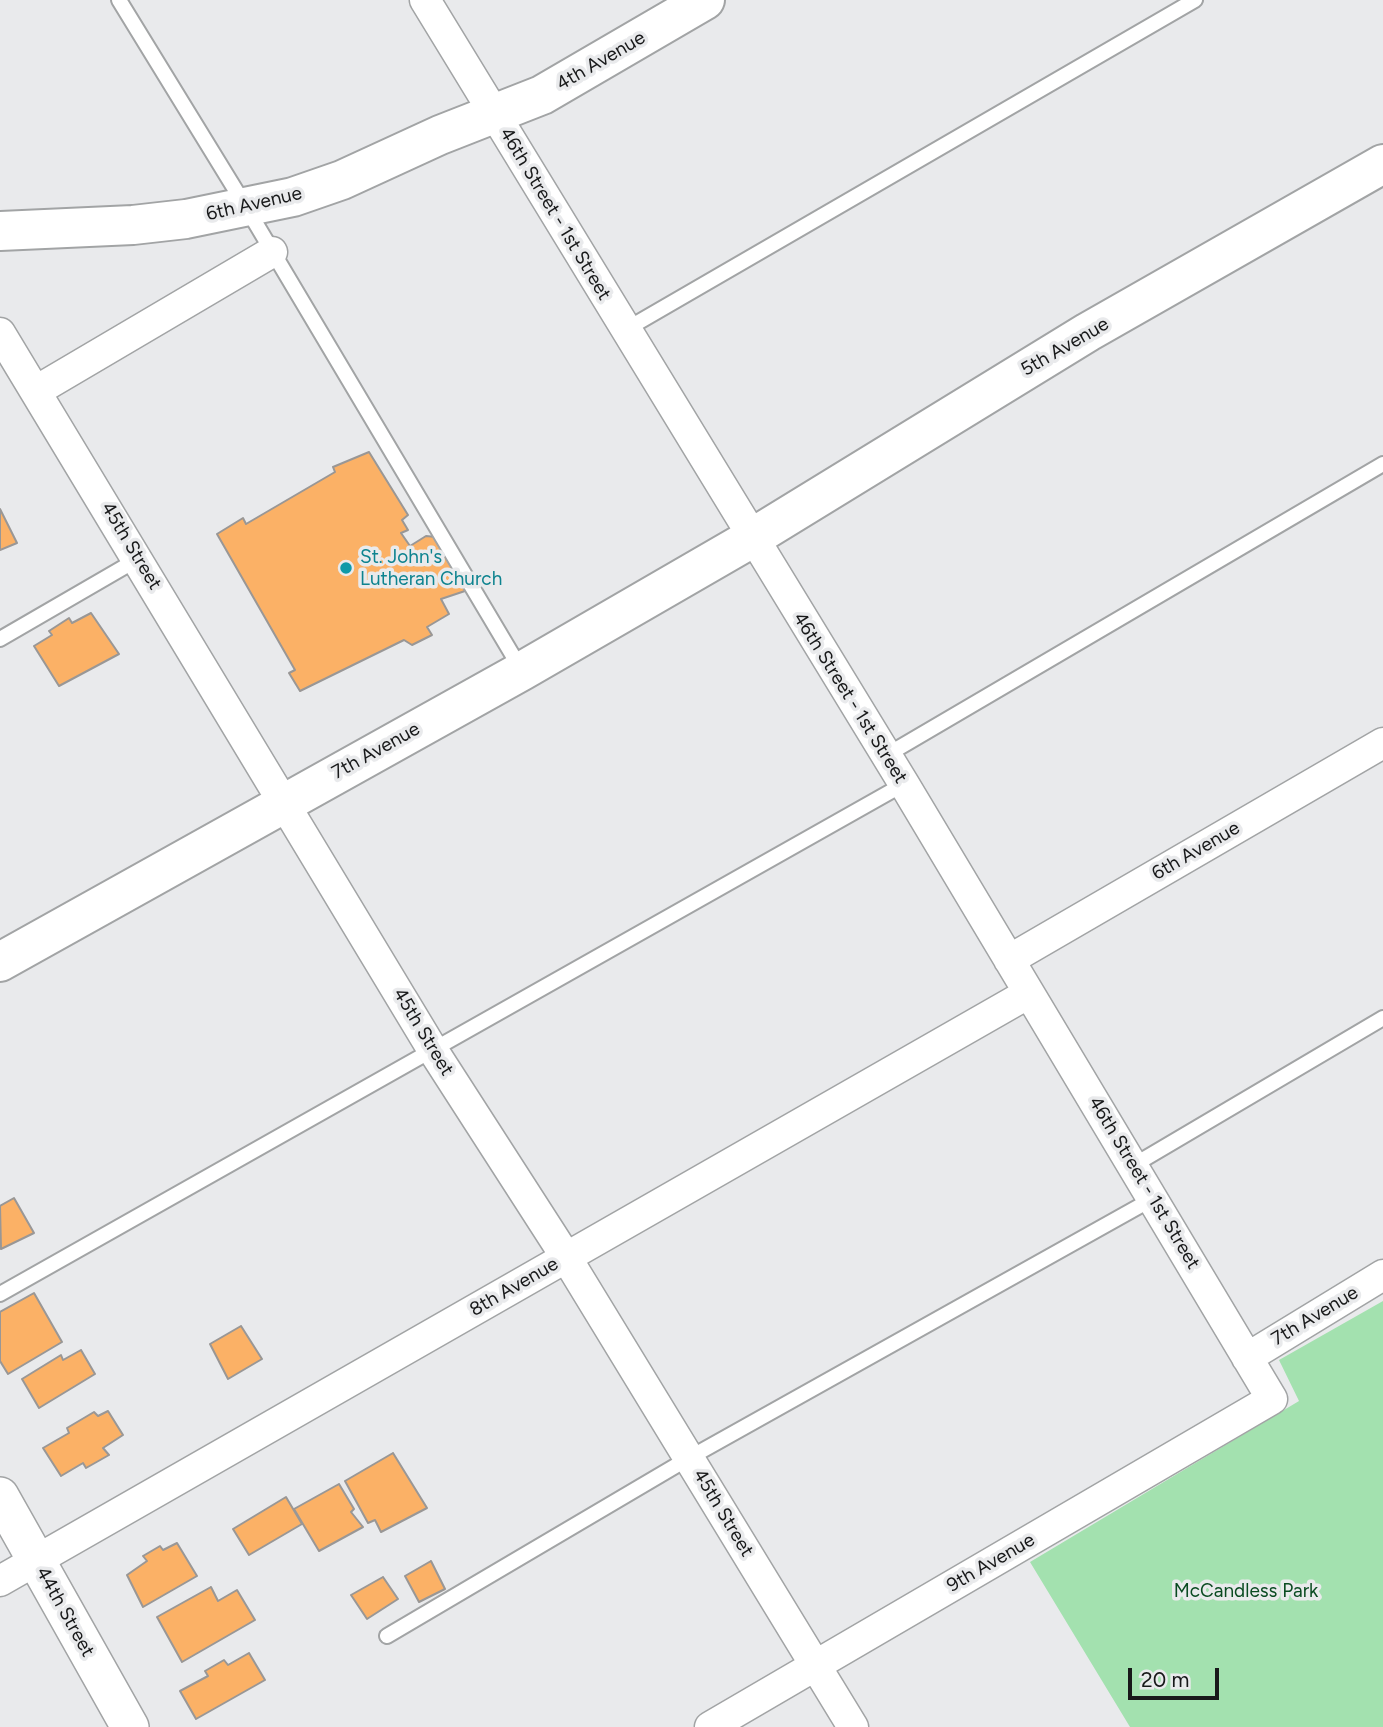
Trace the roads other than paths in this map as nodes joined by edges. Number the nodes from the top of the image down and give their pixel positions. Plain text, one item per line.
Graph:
1 (119, 0) edge
2 (425, 0) edge
3 (705, 0) edge
4 (1195, 0) edge
5 (494, 114) junction
6 (1383, 164) edge
7 (246, 207) junction
8 (0, 231) edge
9 (272, 252) junction
10 (625, 330) junction
11 (0, 333) edge
12 (36, 391) junction
13 (1383, 464) edge
14 (752, 538) junction
15 (138, 559) junction
16 (0, 639) edge
17 (522, 671) junction
18 (1383, 743) edge
19 (885, 756) junction
20 (904, 784) junction
21 (285, 802) junction
22 (1009, 960) junction
23 (0, 962) edge
24 (1029, 993) junction
25 (1383, 1018) edge
26 (434, 1052) junction
27 (1134, 1165) junction
28 (1154, 1198) junction
29 (566, 1257) junction
30 (1383, 1275) edge
31 (0, 1294) edge
32 (1247, 1358) junction
33 (1272, 1399) joint
34 (689, 1458) junction
35 (0, 1496) edge
36 (37, 1561) junction
37 (0, 1581) edge
38 (387, 1636) dead end
39 (816, 1666) junction
40 (130, 1727) edge
41 (710, 1727) edge
42 (853, 1727) edge

1 - 7 lane
2 - 5 street, 46th Street - 1st Street
3 - 5 main road, 4th Avenue
4 - 10 lane
5 - 7 main road, 6th Avenue
5 - 10 street, 46th Street - 1st Street
6 - 14 main road, 5th Avenue
7 - 8 main road, 6th Avenue
7 - 9 lane
9 - 12 street
9 - 17 lane
10 - 14 street, 46th Street - 1st Street
11 - 12 street, 45th Street
12 - 15 street, 45th Street
13 - 19 lane
14 - 17 main road, 7th Avenue
14 - 19 street, 46th Street - 1st Street
15 - 16 lane
15 - 21 street, 45th Street
17 - 21 main road, 7th Avenue
18 - 22 street, 6th Avenue
19 - 20 street, 46th Street - 1st Street
20 - 22 street, 46th Street - 1st Street
20 - 26 lane
21 - 23 main road, 7th Avenue
21 - 26 street, 45th Street
22 - 24 street, 46th Street - 1st Street
24 - 27 street, 46th Street - 1st Street
24 - 29 street, 8th Avenue
25 - 27 lane
26 - 29 street, 45th Street
26 - 31 lane
27 - 28 street, 46th Street - 1st Street
28 - 32 street, 46th Street - 1st Street
28 - 34 lane
29 - 34 street, 45th Street
29 - 36 street, 8th Avenue
30 - 32 street, 7th Avenue
32 - 33 street, 46th Street - 1st Street
33 - 39 street, 9th Avenue
34 - 38 lane
34 - 39 street, 45th Street
35 - 36 street, 44th Street
36 - 37 street, 8th Avenue
36 - 40 street, 44th Street
39 - 41 street, 9th Avenue
39 - 42 street, 45th Street

